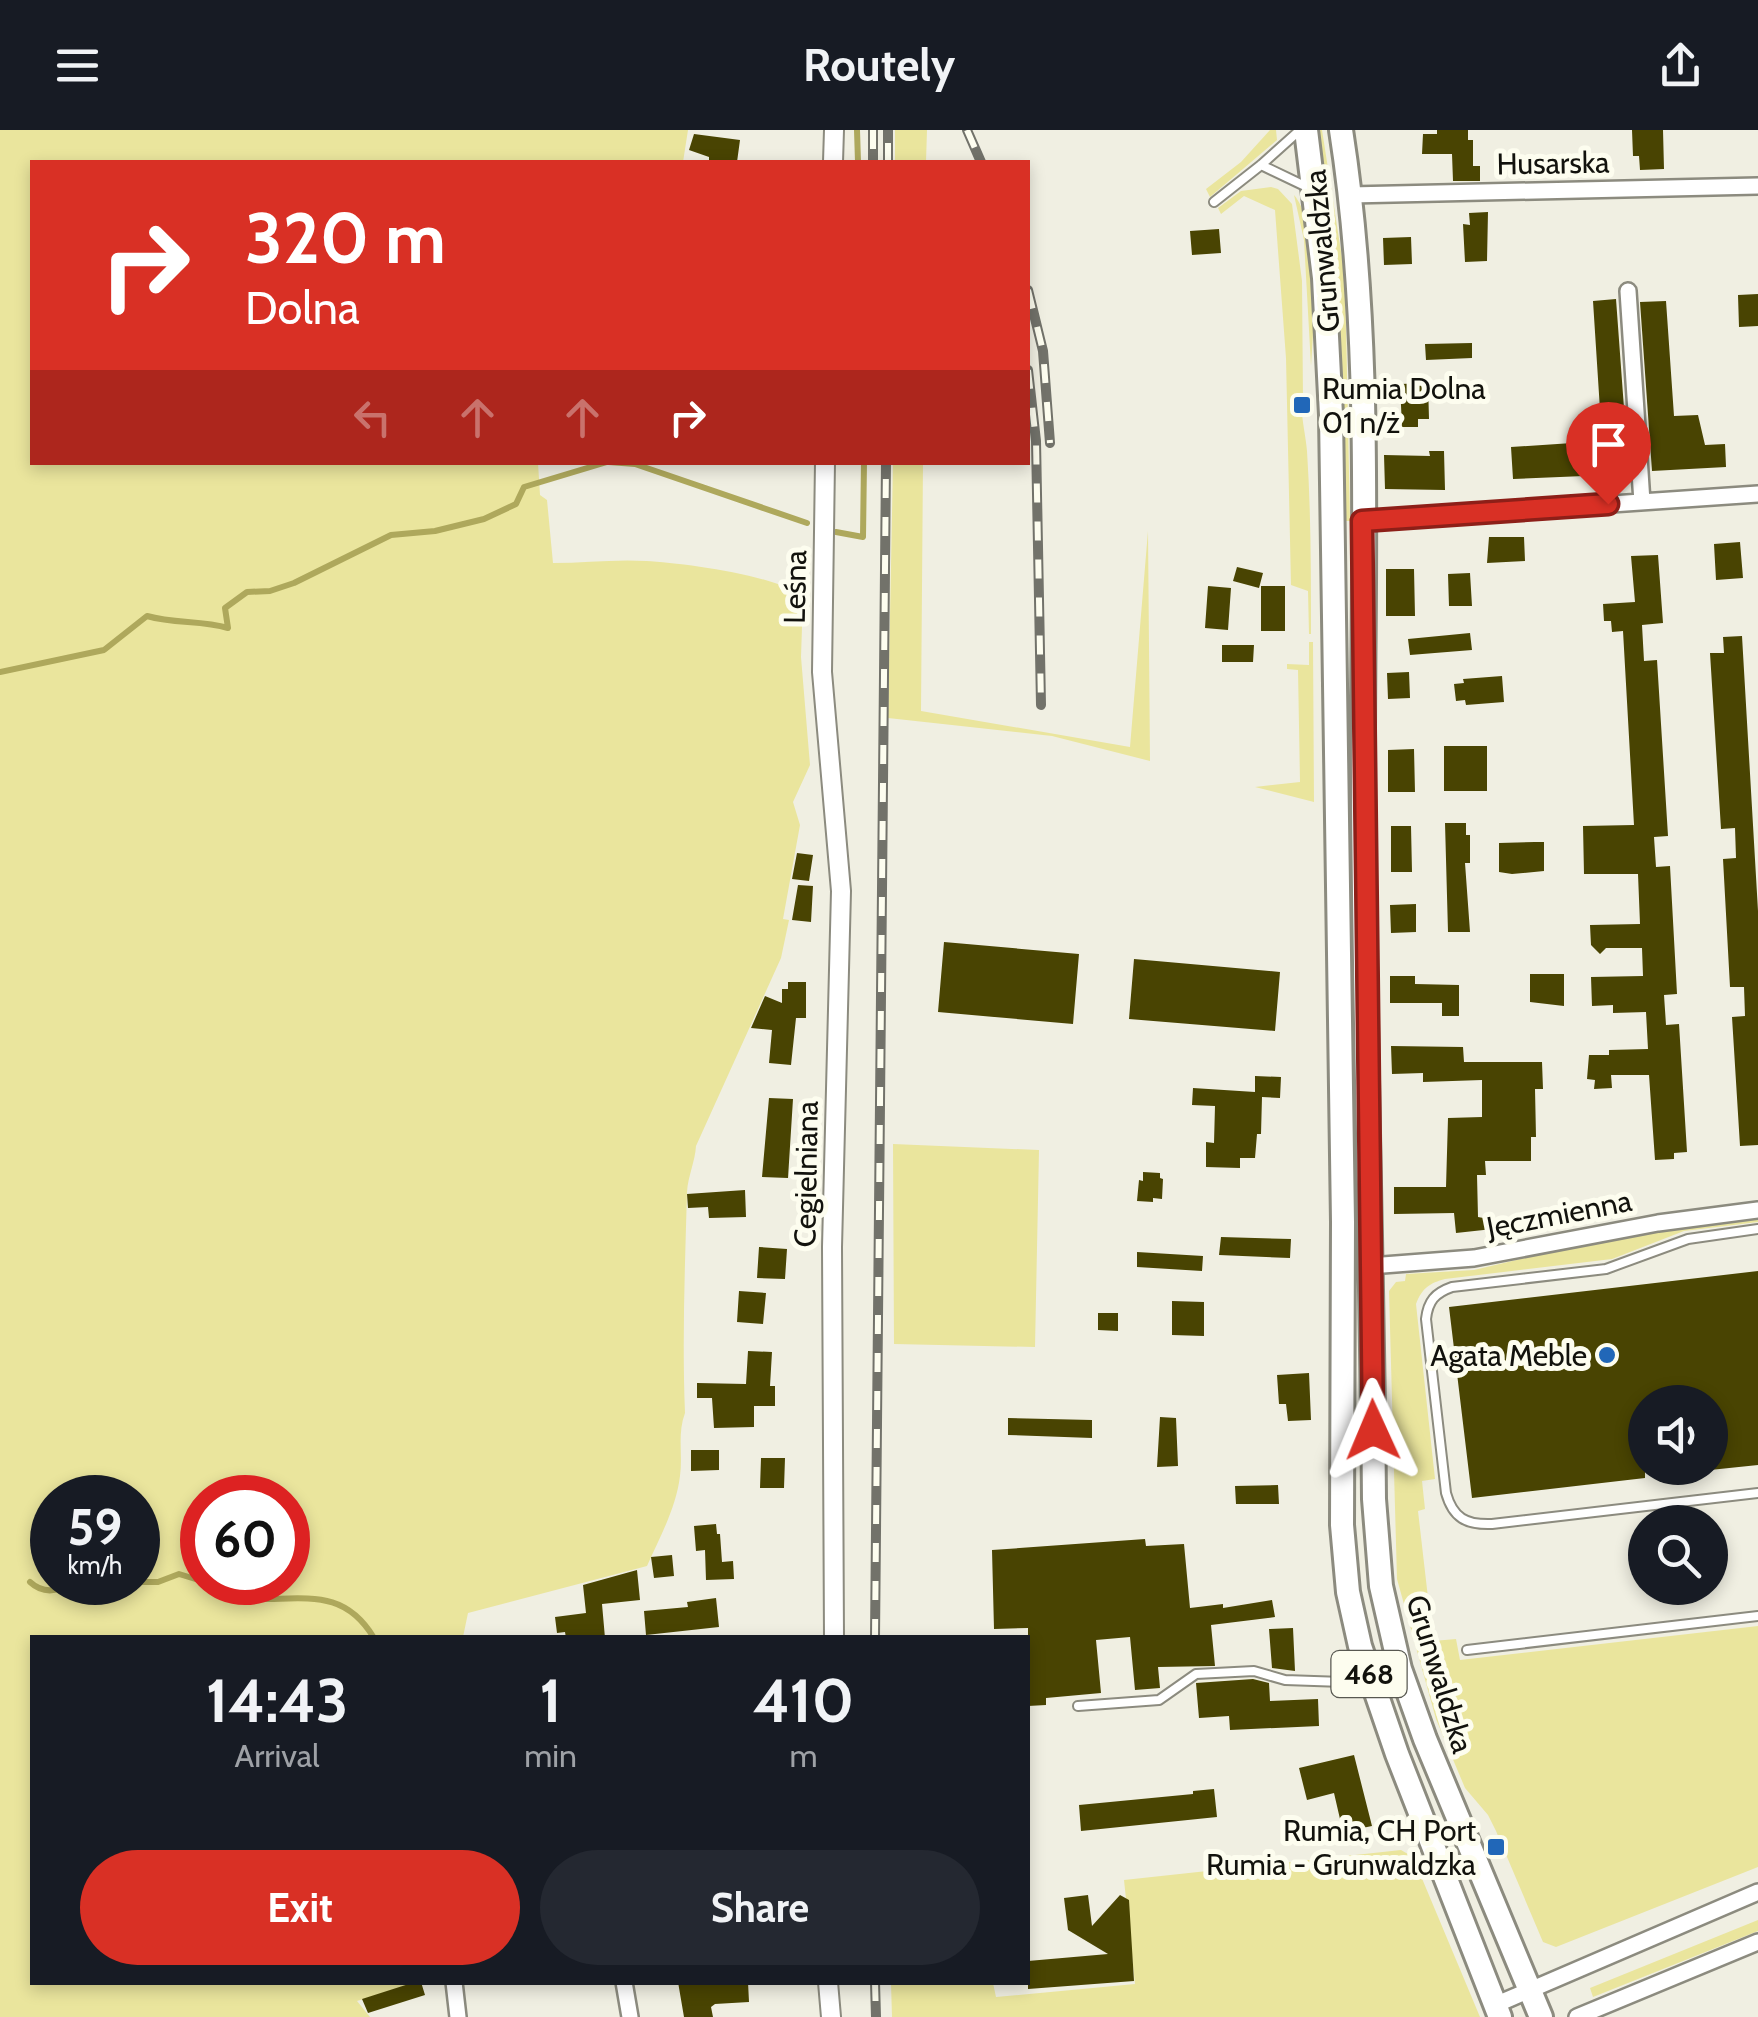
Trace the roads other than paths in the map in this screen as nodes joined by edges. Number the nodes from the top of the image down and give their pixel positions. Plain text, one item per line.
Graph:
1 (834, 130) edge
2 (1303, 130) edge
3 (1340, 130) edge
4 (833, 160) edge
5 (1262, 165) junction
6 (1758, 186) edge
7 (1315, 190) junction
8 (1350, 195) junction
9 (1214, 202) dead end
10 (1628, 291) dead end
11 (825, 465) edge
12 (1758, 494) edge
13 (1642, 502) junction
14 (1362, 521) junction
15 (825, 712) joint
16 (1758, 1210) edge
17 (1758, 1229) edge
18 (1370, 1266) junction
19 (1758, 1493) edge
20 (1758, 1616) edge
21 (832, 1635) edge
22 (1467, 1650) dead end
23 (1370, 1675) junction
24 (1078, 1706) dead end
25 (1758, 1892) edge
26 (1758, 1942) edge
27 (454, 1985) edge
28 (625, 1985) edge
29 (828, 1985) edge
30 (1530, 1990) junction
31 (1498, 2011) edge
32 (458, 2017) edge
33 (630, 2017) edge
34 (830, 2017) edge
35 (1541, 2017) edge
36 (1577, 2017) edge

1 - 4 street
2 - 5 lane
2 - 7 main road, Grunwaldzka / 468
3 - 8 main road, Grunwaldzka / 468
5 - 7 lane
5 - 9 lane
6 - 8 street, Husarska
7 - 23 main road, Grunwaldzka / 468
8 - 14 main road, Grunwaldzka / 468
10 - 13 street
11 - 15 street, Leśna
12 - 13 street
13 - 14 street
14 - 18 main road, Grunwaldzka / 468
15 - 21 street, Cegielniana
16 - 18 street, Jęczmienna
17 - 19 lane
18 - 30 main road, Grunwaldzka / 468
20 - 22 lane
23 - 24 lane
23 - 31 main road, Grunwaldzka / 468
25 - 30 street
26 - 36 street
27 - 32 street
28 - 33 street
29 - 34 street
30 - 31 street
30 - 35 main road, Grunwaldzka / 468

